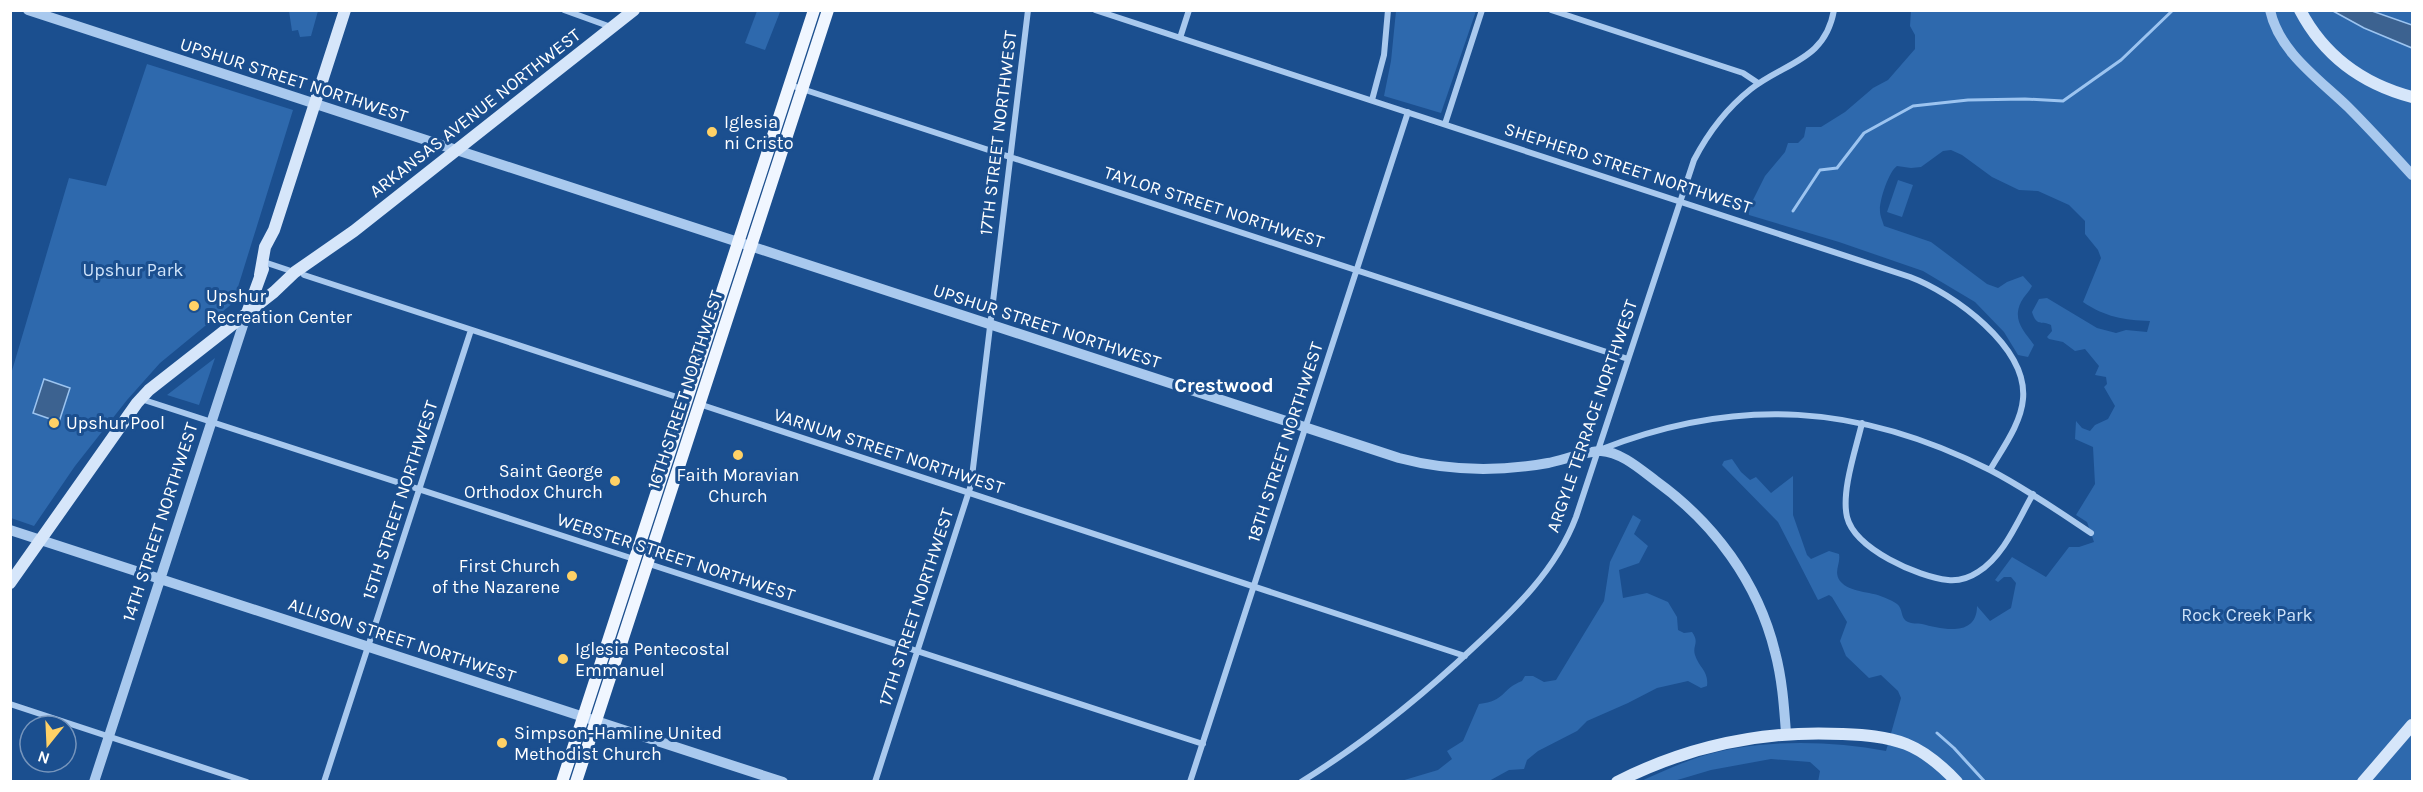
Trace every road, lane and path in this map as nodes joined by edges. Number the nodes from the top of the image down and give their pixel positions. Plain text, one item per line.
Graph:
1 (28, 10) edge
2 (345, 10) edge
3 (564, 10) edge
4 (634, 10) edge
5 (814, 10) edge
6 (828, 10) edge
7 (1028, 10) edge
8 (1095, 10) edge
9 (1189, 10) edge
10 (1388, 10) edge
11 (1482, 10) edge
12 (1551, 10) edge
13 (1834, 10) edge
14 (2270, 10) edge
15 (2300, 10) edge
16 (612, 27) junction
17 (1180, 38) junction
18 (1758, 83) junction
19 (790, 85) junction
20 (803, 89) junction
21 (2412, 97) edge
22 (1371, 100) junction
23 (314, 104) junction
24 (1408, 112) junction
25 (1445, 124) junction
26 (457, 151) junction
27 (1011, 157) junction
28 (2412, 175) edge
29 (1679, 201) junction
30 (274, 230) junction
31 (739, 243) junction
32 (752, 247) junction
33 (267, 263) junction
34 (1358, 270) junction
35 (260, 274) junction
36 (299, 274) junction
37 (247, 313) junction
38 (990, 325) junction
39 (471, 330) junction
40 (1628, 359) junction
41 (141, 399) junction
42 (687, 400) junction
43 (699, 404) junction
44 (212, 422) junction
45 (1862, 423) junction
46 (1305, 428) junction
47 (1598, 450) junction
48 (1990, 470) junction
49 (420, 489) junction
50 (969, 493) junction
51 (2033, 494) junction
52 (10, 530) edge
53 (2091, 533) dead end
54 (41, 540) junction
55 (641, 561) junction
56 (160, 578) junction
57 (10, 584) edge
58 (1254, 585) junction
59 (368, 646) junction
60 (918, 651) junction
61 (1465, 656) junction
62 (10, 704) edge
63 (583, 716) junction
64 (596, 720) junction
65 (2412, 725) edge
66 (1786, 733) junction
67 (109, 736) junction
68 (1203, 744) junction
69 (94, 782) edge
70 (248, 782) edge
71 (324, 782) edge
72 (562, 782) edge
73 (576, 782) edge
74 (783, 782) edge
75 (875, 782) edge
76 (1190, 782) edge
77 (1300, 782) edge
78 (1617, 782) edge
79 (1957, 782) edge
80 (2363, 782) edge

1 - 23 street, UPSHUR STREET NORTHWEST
2 - 23 main road, 14TH STREET NORTHWEST
3 - 16 street
4 - 16 main road, ARKANSAS AVENUE NORTHWEST
5 - 19 main road, 16TH STREET NORTHWEST
6 - 20 main road, 16TH STREET NORTHWEST
7 - 27 street, 17TH STREET NORTHWEST
8 - 17 street, SHEPHERD STREET NORTHWEST
9 - 17 street
10 - 22 street
11 - 25 street
12 - 18 street
13 - 18 street, ARGYLE TERRACE NORTHWEST
14 - 28 street
15 - 21 main road
16 - 26 main road, ARKANSAS AVENUE NORTHWEST
17 - 22 street, SHEPHERD STREET NORTHWEST
18 - 29 street, ARGYLE TERRACE NORTHWEST
19 - 20 street, TAYLOR STREET NORTHWEST
19 - 31 main road, 16TH STREET NORTHWEST
20 - 27 street, TAYLOR STREET NORTHWEST
20 - 32 main road, 16TH STREET NORTHWEST
22 - 24 street, SHEPHERD STREET NORTHWEST
23 - 26 street, UPSHUR STREET NORTHWEST
23 - 30 main road, 14TH STREET NORTHWEST
24 - 25 street, SHEPHERD STREET NORTHWEST
24 - 34 street, 18TH STREET NORTHWEST
25 - 29 street, SHEPHERD STREET NORTHWEST
26 - 31 street, UPSHUR STREET NORTHWEST
26 - 36 main road, ARKANSAS AVENUE NORTHWEST
27 - 34 street, TAYLOR STREET NORTHWEST
27 - 38 street, 17TH STREET NORTHWEST
29 - 40 street, ARGYLE TERRACE NORTHWEST
29 - 48 street, SHEPHERD STREET NORTHWEST
30 - 33 main road, 14TH STREET NORTHWEST
30 - 35 main road, 14TH STREET NORTHWEST
31 - 32 street, UPSHUR STREET NORTHWEST
31 - 42 main road, 16TH STREET NORTHWEST
32 - 38 street, UPSHUR STREET NORTHWEST
32 - 43 main road, 16TH STREET NORTHWEST
33 - 35 main road, 14TH STREET NORTHWEST
33 - 36 street, VARNUM STREET NORTHWEST
34 - 40 street, TAYLOR STREET NORTHWEST
34 - 46 street, 18TH STREET NORTHWEST
35 - 37 main road, 14TH STREET NORTHWEST
36 - 37 main road, ARKANSAS AVENUE NORTHWEST
36 - 39 street, VARNUM STREET NORTHWEST
37 - 41 main road, ARKANSAS AVENUE NORTHWEST
37 - 44 street, 14TH STREET NORTHWEST
38 - 46 street, UPSHUR STREET NORTHWEST
38 - 50 street, 17TH STREET NORTHWEST
39 - 42 street, VARNUM STREET NORTHWEST
39 - 49 street, 15TH STREET NORTHWEST
40 - 47 street, ARGYLE TERRACE NORTHWEST
41 - 44 street, WEBSTER STREET NORTHWEST
41 - 54 main road, ARKANSAS AVENUE NORTHWEST
42 - 43 street, VARNUM STREET NORTHWEST
42 - 55 main road, 16TH STREET NORTHWEST
43 - 50 street, VARNUM STREET NORTHWEST
43 - 55 main road, 16TH STREET NORTHWEST
44 - 49 street, WEBSTER STREET NORTHWEST
44 - 56 street, 14TH STREET NORTHWEST
45 - 47 street, UPSHUR STREET NORTHWEST
45 - 48 street, UPSHUR STREET NORTHWEST
45 - 51 street
46 - 47 street, UPSHUR STREET NORTHWEST
46 - 58 street, 18TH STREET NORTHWEST
47 - 61 street, ARGYLE TERRACE NORTHWEST
47 - 66 street
48 - 51 street, UPSHUR STREET NORTHWEST
49 - 55 street, WEBSTER STREET NORTHWEST
49 - 59 street, 15TH STREET NORTHWEST
50 - 58 street, VARNUM STREET NORTHWEST
50 - 60 street, 17TH STREET NORTHWEST
51 - 53 street, UPSHUR STREET NORTHWEST
52 - 54 street, ALLISON STREET NORTHWEST
54 - 56 street, ALLISON STREET NORTHWEST
54 - 57 main road, ARKANSAS AVENUE NORTHWEST
55 - 60 street, WEBSTER STREET NORTHWEST
55 - 63 main road, 16TH STREET NORTHWEST
55 - 64 main road, 16TH STREET NORTHWEST
56 - 59 street, ALLISON STREET NORTHWEST
56 - 67 street, 14TH STREET NORTHWEST
58 - 61 street, VARNUM STREET NORTHWEST
58 - 68 street, 18TH STREET NORTHWEST
59 - 63 street, ALLISON STREET NORTHWEST
59 - 71 street, 15TH STREET NORTHWEST
60 - 68 street, WEBSTER STREET NORTHWEST
60 - 75 street, 17TH STREET NORTHWEST
61 - 77 street, ARGYLE TERRACE NORTHWEST
62 - 67 street
63 - 64 street, ALLISON STREET NORTHWEST
63 - 72 main road, 16TH STREET NORTHWEST
64 - 73 main road, 16TH STREET NORTHWEST
64 - 74 street, ALLISON STREET NORTHWEST
65 - 80 main road
66 - 78 main road
66 - 79 main road
67 - 69 street, 14TH STREET NORTHWEST
67 - 70 street
68 - 76 street, 18TH STREET NORTHWEST

